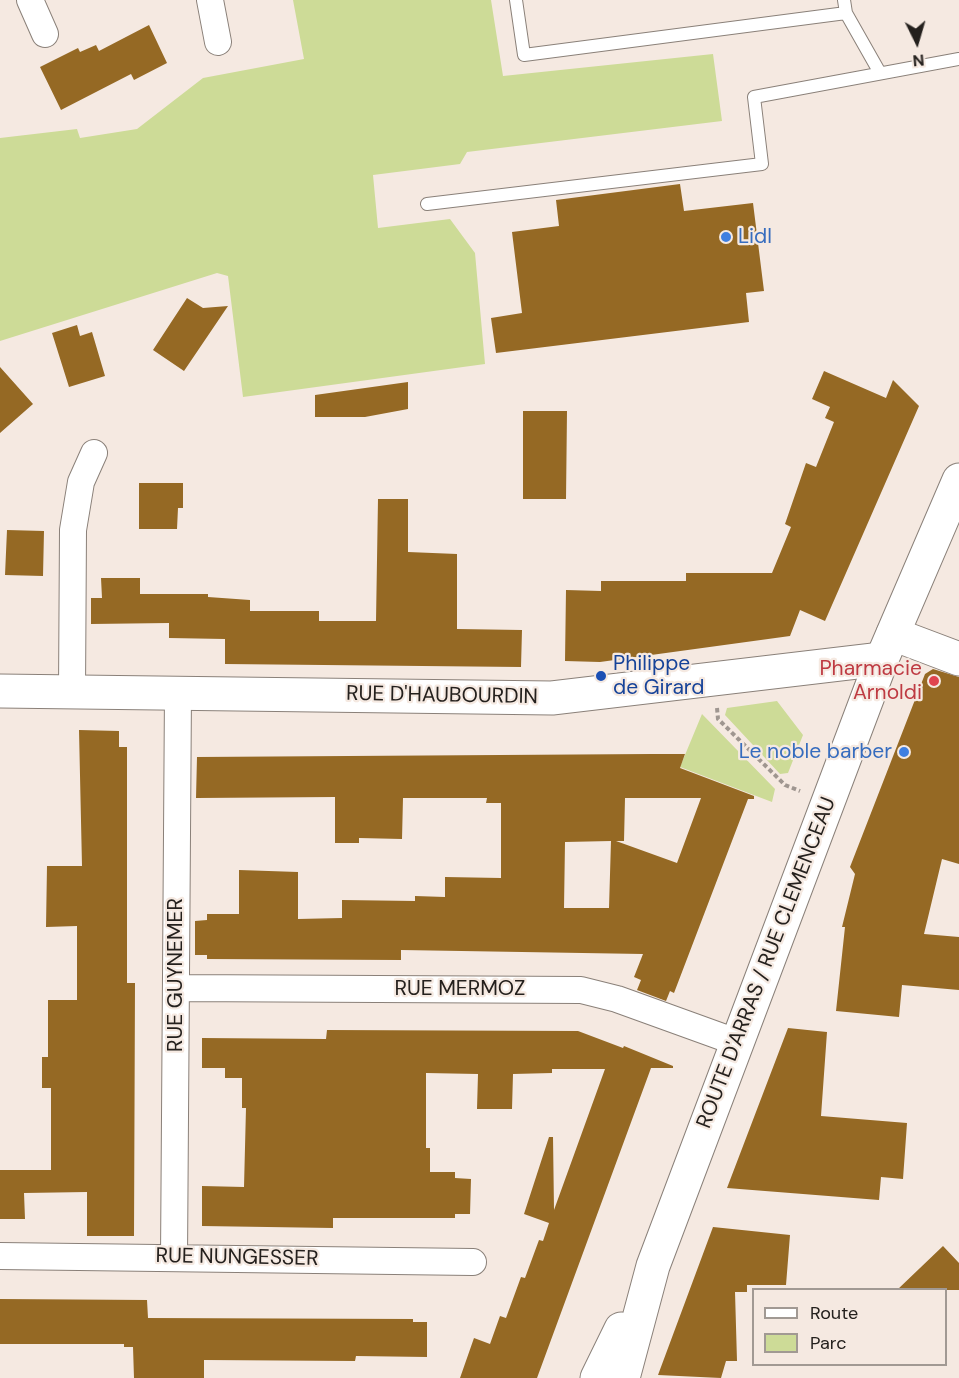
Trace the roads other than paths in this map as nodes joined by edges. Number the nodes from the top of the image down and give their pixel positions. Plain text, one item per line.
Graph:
1 (30, 0) edge
2 (210, 0) edge
3 (516, 0) edge
4 (845, 6) edge
5 (45, 34) dead end
6 (219, 42) dead end
7 (959, 57) edge
8 (880, 73) junction
9 (427, 204) dead end
10 (94, 453) dead end
11 (959, 480) edge
12 (888, 647) junction
13 (959, 659) edge
14 (0, 691) edge
15 (72, 691) junction
16 (178, 692) junction
17 (176, 988) junction
18 (736, 1042) junction
19 (0, 1256) edge
20 (174, 1258) junction
21 (473, 1262) dead end
22 (653, 1266) junction
23 (597, 1378) edge
24 (623, 1378) edge

1 - 5 street
2 - 6 street
3 - 4 lane
4 - 8 lane
7 - 8 lane
8 - 9 lane
10 - 15 street
11 - 12 main road, ROUTE D'ARRAS / RUE CLEMENCEAU
12 - 13 main road
12 - 16 main road, RUE D'HAUBOURDIN
12 - 18 main road, ROUTE D'ARRAS / RUE CLEMENCEAU
14 - 15 main road, RUE D'HAUBOURDIN
15 - 16 main road, RUE D'HAUBOURDIN
16 - 17 street, RUE GUYNEMER
17 - 18 street, RUE MERMOZ
17 - 20 street, RUE GUYNEMER
18 - 22 main road, ROUTE D'ARRAS / RUE CLEMENCEAU
19 - 20 street, RUE NUNGESSER
20 - 21 street, RUE NUNGESSER
22 - 23 main road
22 - 24 main road

